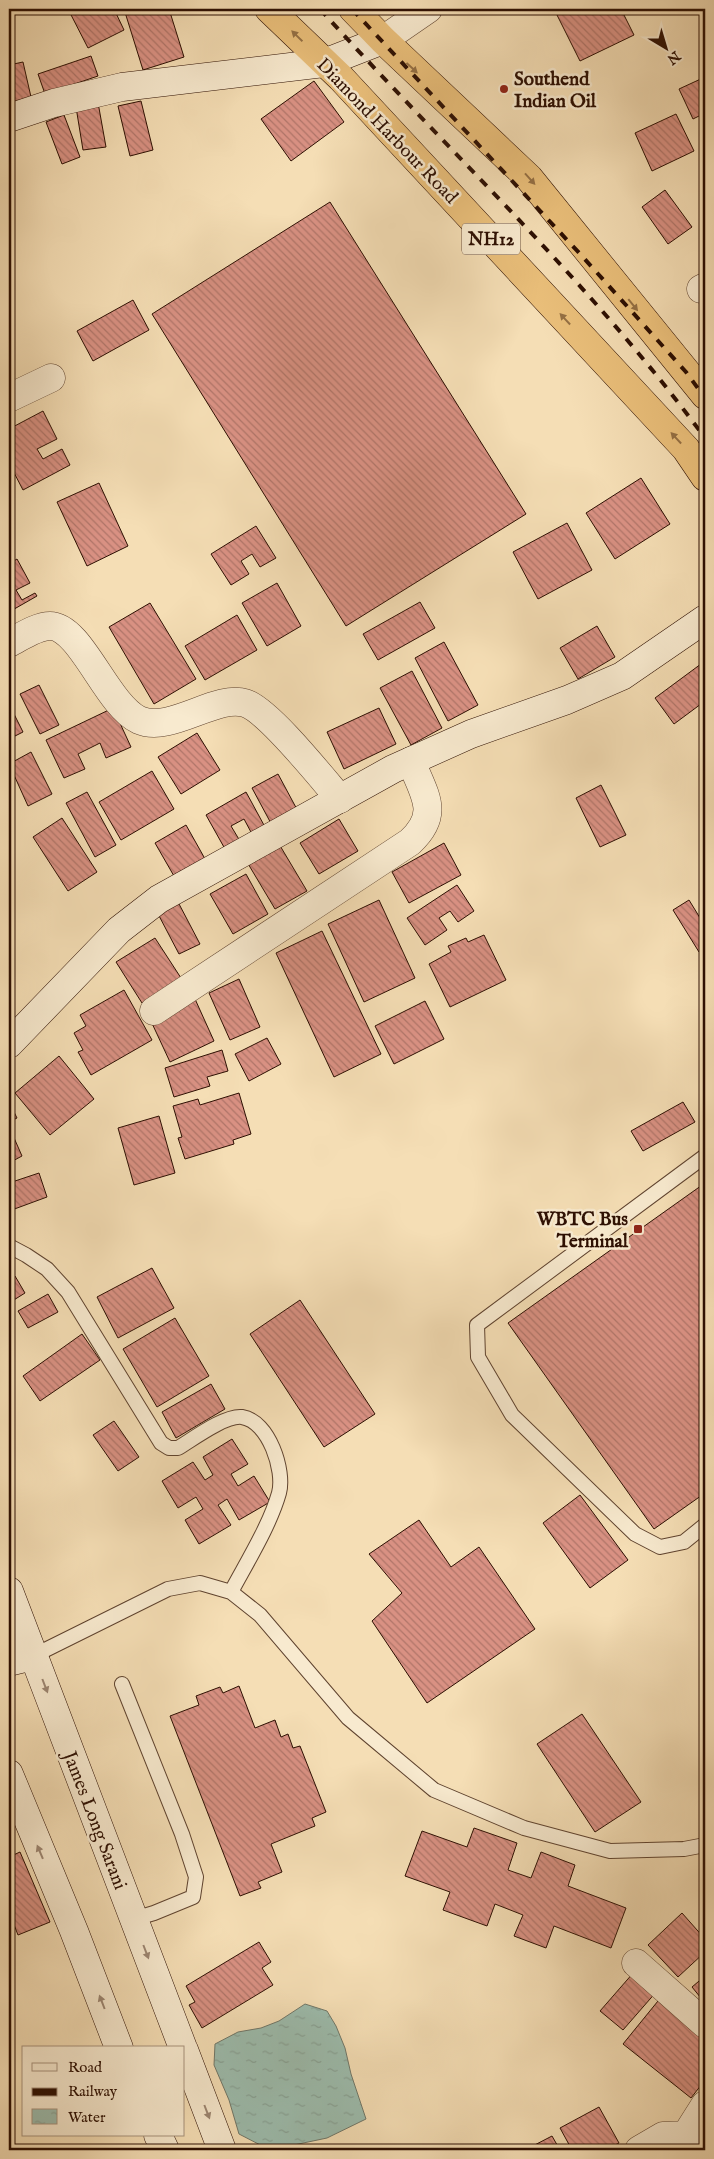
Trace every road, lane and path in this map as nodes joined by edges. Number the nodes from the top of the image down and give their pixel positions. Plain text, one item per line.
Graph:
1 (269, 9) edge
2 (352, 9) edge
3 (428, 9) edge
4 (382, 40) junction
5 (324, 62) junction
6 (9, 118) edge
7 (51, 378) dead end
8 (705, 395) edge
9 (9, 398) edge
10 (705, 477) edge
11 (705, 619) edge
12 (9, 643) edge
13 (411, 761) junction
14 (340, 799) junction
15 (154, 1011) dead end
16 (9, 1044) edge
17 (705, 1156) edge
18 (9, 1246) edge
19 (705, 1525) edge
20 (9, 1591) edge
21 (232, 1592) junction
22 (21, 1659) edge
23 (122, 1684) dead end
24 (9, 1774) edge
25 (705, 1844) edge
26 (134, 1919) junction
27 (636, 1963) dead end
28 (705, 2024) edge
29 (118, 2046) edge
30 (182, 2046) edge
31 (185, 2054) edge
32 (705, 2105) edge
33 (158, 2136) edge
34 (696, 2142) edge
35 (165, 2150) edge
36 (222, 2150) edge
37 (639, 2150) edge

5 -> 1 highway, Diamond Harbour Road / NH12
2 - 4 highway
3 - 4 street
4 - 5 street
4 -> 8 highway
5 - 6 street
10 -> 5 highway, Diamond Harbour Road / NH12
7 - 9 street
11 - 13 street
12 - 14 street
13 - 14 street
13 - 15 street
14 - 16 street
17 - 19 lane
18 - 21 lane
20 - 22 street, James Long Sarani
21 - 22 lane
21 - 25 lane
22 -> 26 street, James Long Sarani
23 - 26 lane
29 -> 24 street
26 -> 30 street, James Long Sarani
27 - 28 street
31 -> 36 street, James Long Sarani
32 - 34 street
33 - 35 street
34 - 37 street

